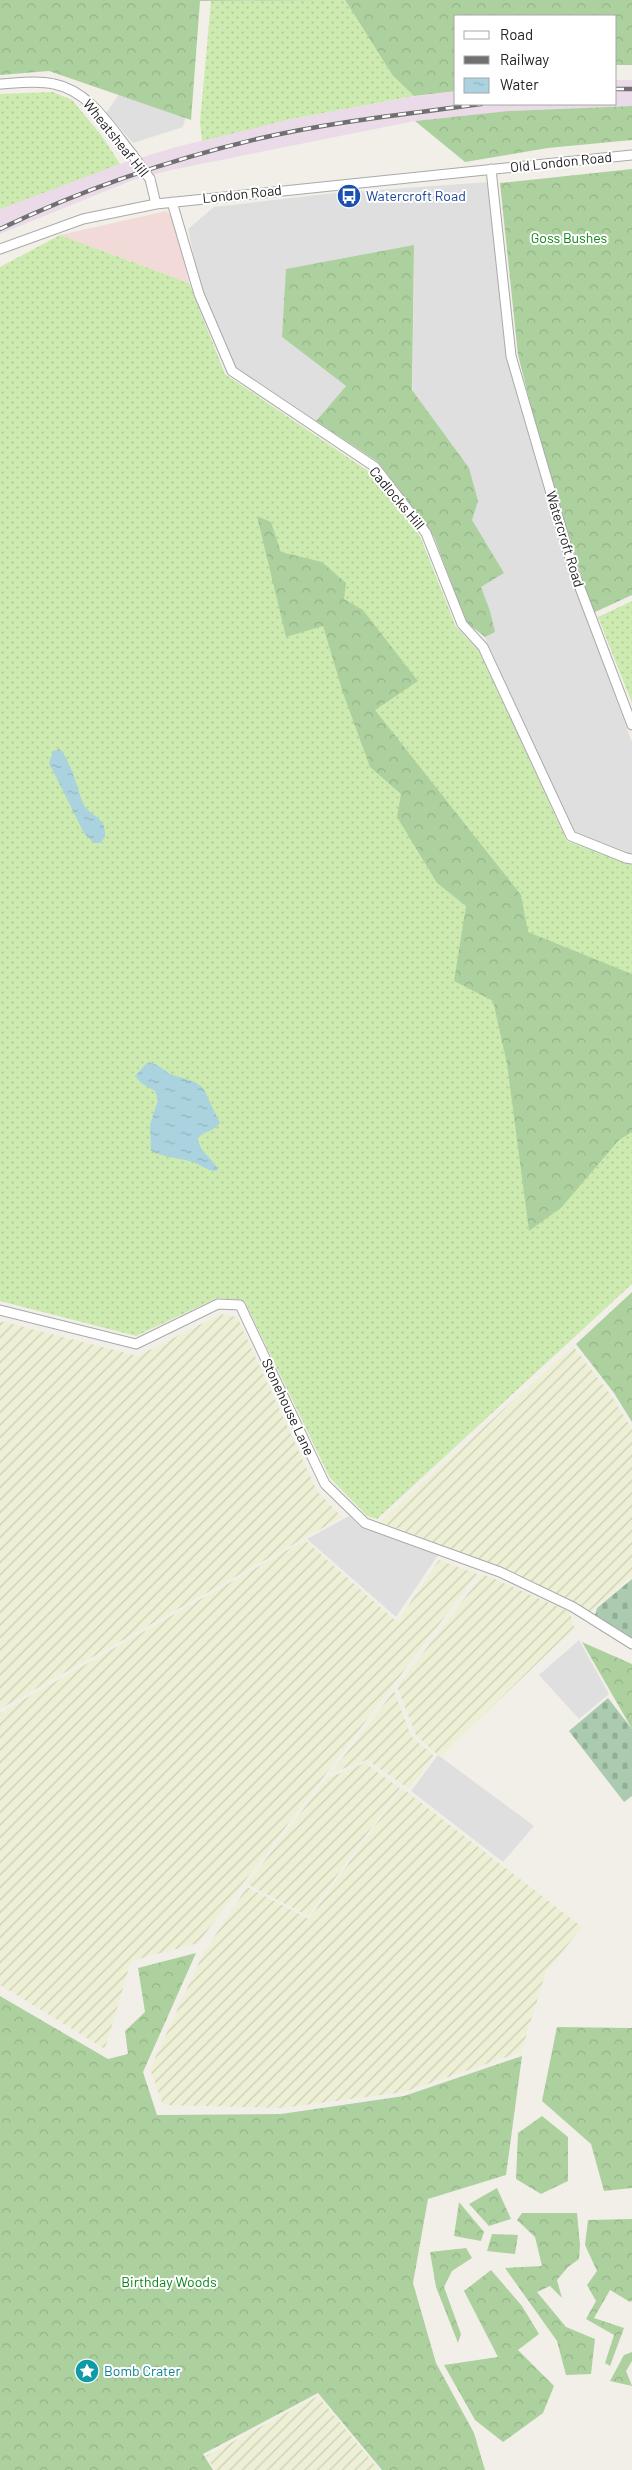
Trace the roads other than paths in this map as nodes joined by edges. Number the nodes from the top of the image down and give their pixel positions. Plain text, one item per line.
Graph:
1 (0, 84) edge
2 (632, 154) edge
3 (491, 169) junction
4 (172, 202) junction
5 (156, 204) junction
6 (0, 249) edge
7 (632, 726) edge
8 (632, 858) edge
9 (0, 1310) edge
10 (632, 1644) edge

1 - 5 street, Wheatsheaf Hill, bridge
2 - 3 street, Old London Road
3 - 4 street, London Road
3 - 7 street, Watercroft Road
4 - 5 street, London Road
4 - 8 street, Cadlocks Hill
5 - 6 street, London Road
9 - 10 street, Stonehouse Lane

